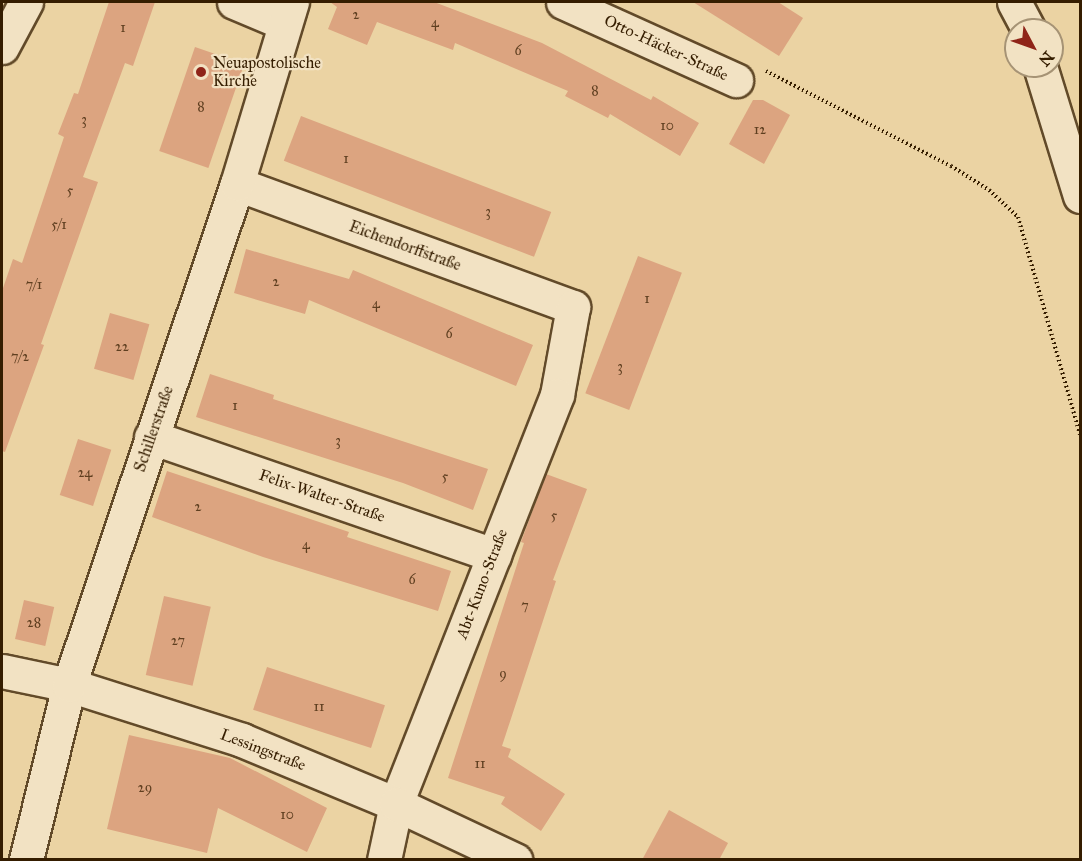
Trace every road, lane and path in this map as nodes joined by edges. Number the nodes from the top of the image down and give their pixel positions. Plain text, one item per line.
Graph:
1 (26, 2) edge
2 (234, 2) edge
3 (563, 2) edge
4 (1014, 2) edge
5 (288, 12) edge
6 (1023, 18) edge
7 (2, 47) edge
8 (1044, 78) edge
9 (736, 81) joint
10 (237, 184) junction
11 (1080, 196) edge
12 (573, 308) joint
13 (1080, 435) edge
14 (151, 437) junction
15 (494, 555) junction
16 (2, 671) edge
17 (69, 685) junction
18 (396, 804) junction
19 (26, 860) edge
20 (384, 860) edge
21 (514, 860) edge

1 - 7 street
2 - 5 street
3 - 9 street, Otto-Häcker-Straße
4 - 6 street
5 - 10 street, Schillerstraße
8 - 11 street
9 - 13 path
10 - 12 street, Eichendorffstraße
10 - 14 street, Schillerstraße
12 - 15 street, Abt-Kuno-Straße
14 - 15 street, Felix-Walter-Straße
14 - 17 street, Schillerstraße
15 - 18 street, Abt-Kuno-Straße
16 - 17 street, Lessingstraße
17 - 18 street, Lessingstraße
17 - 19 street, Schillerstraße
18 - 20 street, Abt-Kuno-Straße
18 - 21 street, Lessingstraße

